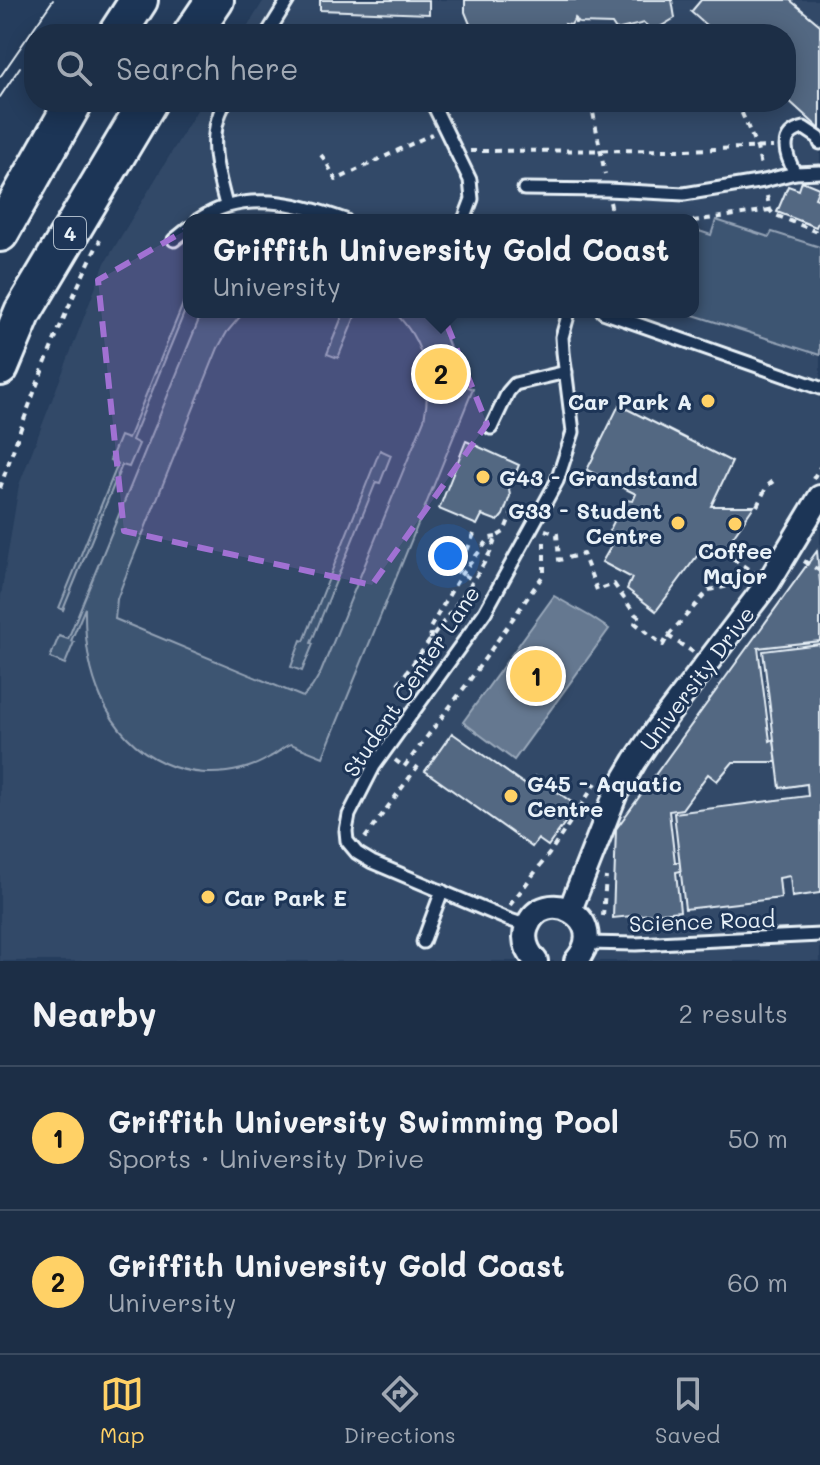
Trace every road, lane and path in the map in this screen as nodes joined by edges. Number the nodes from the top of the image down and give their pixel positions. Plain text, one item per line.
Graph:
1 (139, 0) edge
2 (215, 0) edge
3 (288, 0) edge
4 (575, 18) dead end
5 (123, 24) edge
6 (199, 24) edge
7 (273, 24) edge
8 (576, 24) edge
9 (68, 112) edge
10 (142, 112) edge
11 (221, 112) edge
12 (437, 112) edge
13 (440, 112) edge
14 (593, 112) edge
15 (741, 112) edge
16 (439, 116) junction
17 (445, 128) junction
18 (820, 143) edge
19 (757, 148) junction
20 (785, 148) junction
21 (492, 150) dead end
22 (601, 151) junction
23 (321, 155) dead end
24 (820, 168) edge
25 (762, 172) dead end
26 (795, 173) junction
27 (606, 182) dead end
28 (524, 189) dead end
29 (767, 196) dead end
30 (610, 200) dead end
31 (226, 205) junction
32 (770, 210) junction
33 (209, 214) edge
34 (327, 214) edge
35 (466, 214) edge
36 (613, 214) edge
37 (699, 220) edge
38 (0, 233) edge
39 (183, 233) edge
40 (820, 233) edge
41 (104, 234) dead end
42 (174, 240) dead end
43 (567, 318) edge
44 (620, 318) edge
45 (0, 367) edge
46 (566, 372) junction
47 (820, 388) edge
48 (491, 428) dead end
49 (776, 479) dead end
50 (0, 488) edge
51 (820, 497) edge
52 (757, 506) dead end
53 (546, 531) dead end
54 (474, 534) dead end
55 (496, 537) dead end
56 (723, 552) dead end
57 (803, 560) dead end
58 (820, 571) edge
59 (461, 574) junction
60 (756, 575) dead end
61 (474, 580) dead end
62 (752, 581) dead end
63 (638, 626) dead end
64 (668, 636) junction
65 (431, 639) dead end
66 (685, 663) dead end
67 (387, 755) junction
68 (418, 766) dead end
69 (597, 781) dead end
70 (361, 833) dead end
71 (607, 865) dead end
72 (442, 891) junction
73 (512, 906) dead end
74 (570, 910) junction
75 (602, 923) dead end
76 (528, 926) junction
77 (820, 935) edge
78 (423, 942) dead end
79 (581, 952) edge
80 (536, 961) edge

1 - 5 main road
2 - 6 main road
3 - 7 lane
4 - 8 path
9 - 38 main road
10 - 45 main road, 4
11 - 31 lane
12 - 16 lane
13 - 16 lane
14 - 22 path
15 - 19 path
16 - 17 lane
17 - 23 path
17 - 35 lane
18 - 20 lane
19 - 20 path
19 - 22 path
19 - 25 path
20 - 26 lane
21 - 22 path
22 - 27 path
24 - 26 lane
26 - 28 lane
29 - 32 path
30 - 36 path
31 - 33 lane
31 - 34 lane
32 - 37 path
32 - 40 path
39 - 42 lane
41 - 50 path
43 - 46 lane, Student Center Lane
44 - 47 lane
46 - 48 lane
46 - 67 lane, Student Center Lane
49 - 52 path
51 - 74 street, University Drive
53 - 67 path
54 - 59 path
55 - 59 path
56 - 60 path
57 - 58 path
59 - 61 path
59 - 65 path
62 - 64 path
63 - 64 path
64 - 66 path
67 - 72 lane, Student Center Lane
68 - 70 path
69 - 73 path
71 - 75 path
72 - 76 lane, Student Center Lane
72 - 78 lane
74 - 76 street
74 - 79 street
76 - 80 street
77 - 79 lane, Science Road

